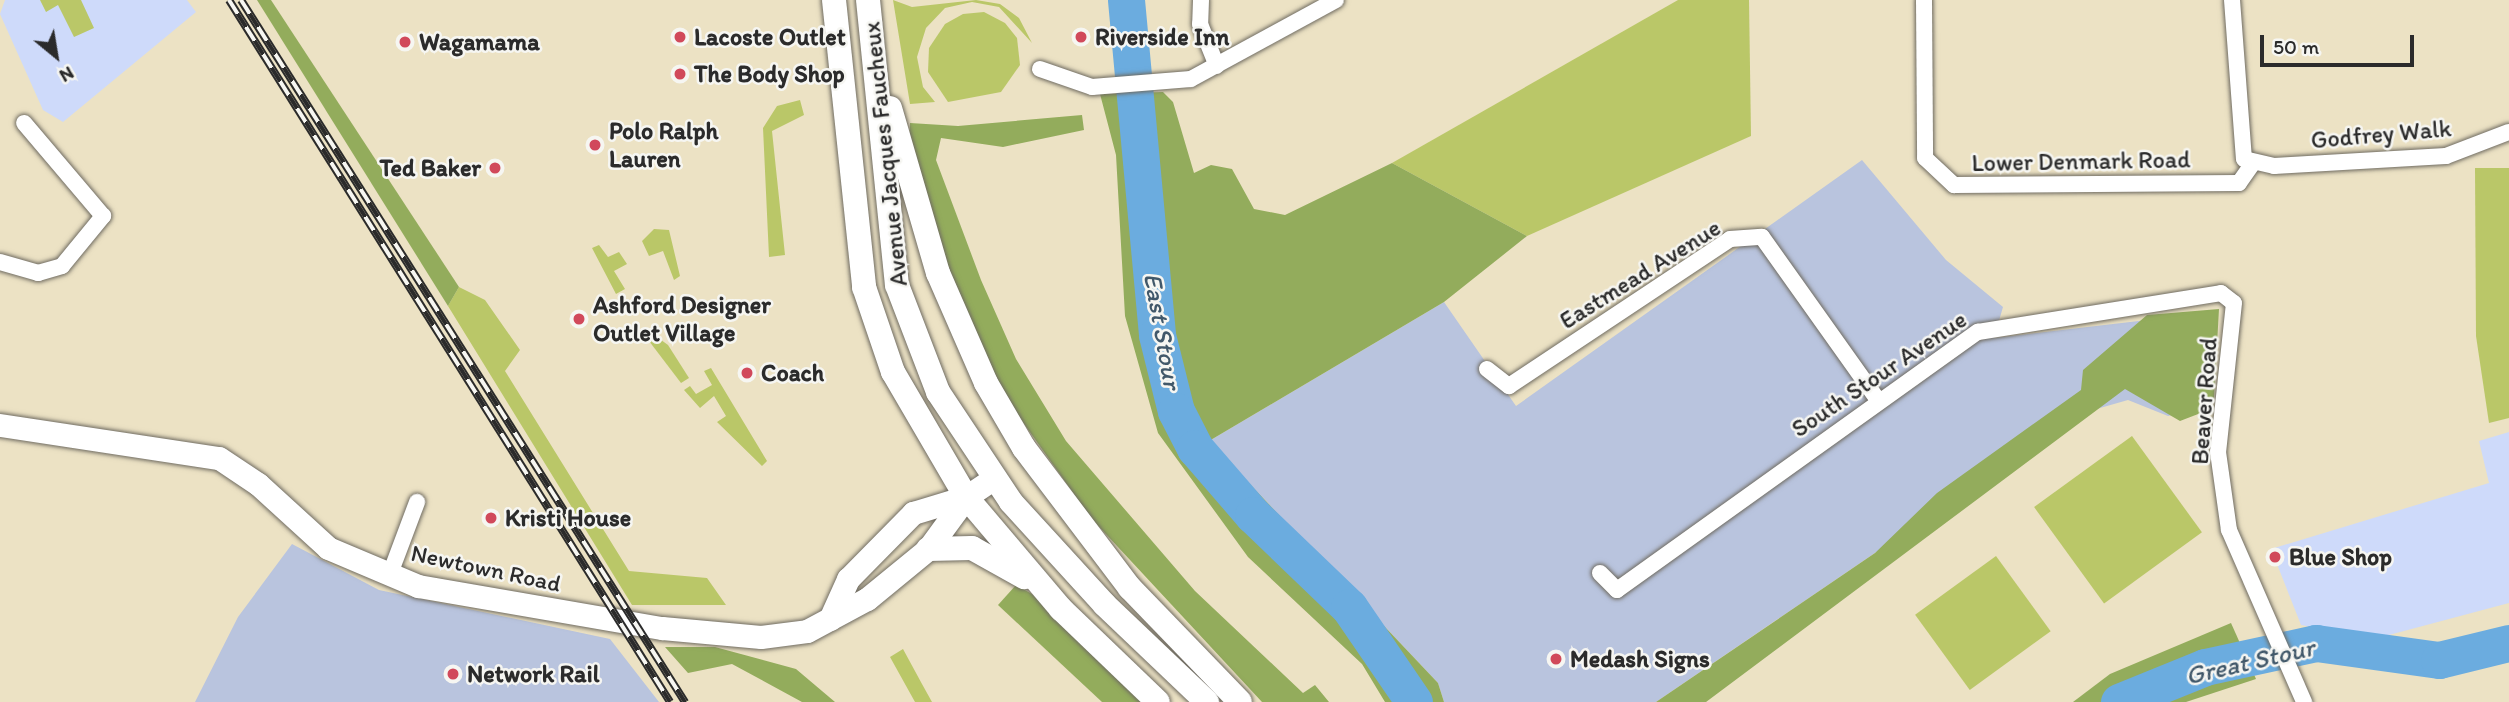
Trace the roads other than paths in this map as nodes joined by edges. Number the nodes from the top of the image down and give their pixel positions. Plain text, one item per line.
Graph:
1 (834, 0) edge
2 (868, 0) edge
3 (1201, 0) edge
4 (1336, 0) edge
5 (1924, 0) edge
6 (2232, 0) edge
7 (874, 46) junction
8 (1217, 66) junction
9 (1040, 69) dead end
10 (24, 123) dead end
11 (2509, 132) edge
12 (2253, 163) junction
13 (0, 262) edge
14 (2229, 298) joint
15 (1487, 369) dead end
16 (1877, 399) junction
17 (0, 425) edge
18 (994, 478) junction
19 (966, 497) junction
20 (417, 502) dead end
21 (928, 549) junction
22 (1600, 573) dead end
23 (390, 574) junction
24 (1040, 585) junction
25 (830, 619) junction
26 (1158, 702) edge
27 (1207, 702) edge
28 (1240, 702) edge
29 (2304, 702) edge

1 - 19 main road, Avenue Jacques Faucheux
2 - 7 main road, Avenue Jacques Faucheux
3 - 8 street
4 - 8 street
5 - 12 street, Lower Denmark Road
6 - 12 street
7 - 18 main road, Avenue Jacques Faucheux
7 - 28 main road
8 - 9 street
10 - 13 street
11 - 12 street, Godfrey Walk
14 - 16 street, South Stour Avenue
14 - 29 street, Beaver Road
15 - 16 street, Eastmead Avenue
16 - 22 street, South Stour Avenue
17 - 23 street, Newtown Road
18 - 19 street, Newtown Road
18 - 27 main road, Avenue Jacques Faucheux
19 - 21 street, Newtown Road
19 - 24 main road, Avenue Jacques Faucheux
19 - 25 street, Newtown Road
20 - 23 street
21 - 24 main road, Avenue Jacques Faucheux
21 - 25 street, Newtown Road
23 - 25 street, Newtown Road
24 - 26 main road, Avenue Jacques Faucheux

